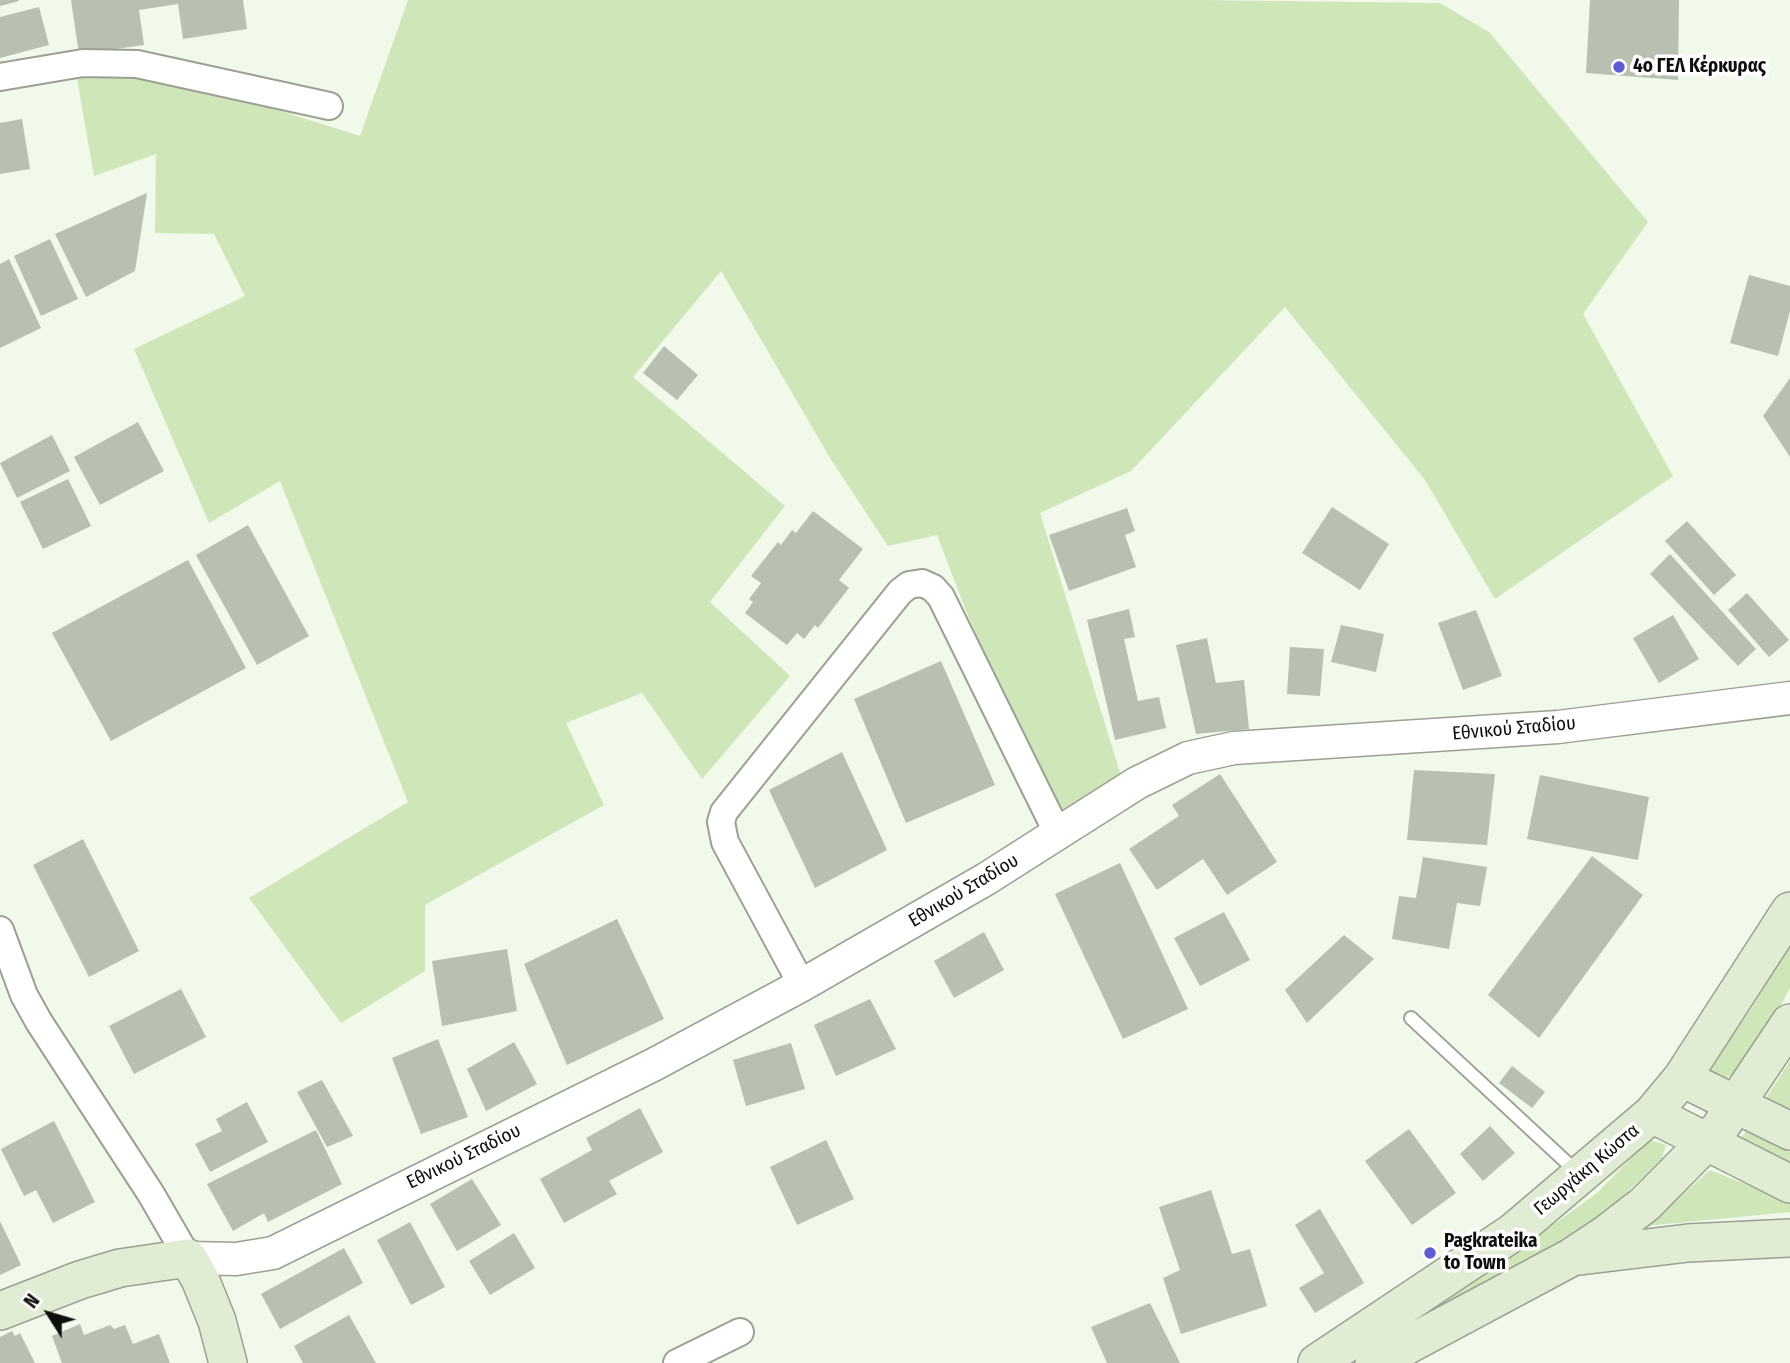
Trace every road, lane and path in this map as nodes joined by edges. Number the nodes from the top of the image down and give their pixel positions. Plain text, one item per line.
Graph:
1 (0, 77) edge
2 (329, 106) dead end
3 (1790, 698) edge
4 (1058, 834) junction
5 (1790, 911) edge
6 (0, 930) edge
7 (802, 985) junction
8 (1410, 1018) dead end
9 (1790, 1023) edge
10 (1682, 1078) junction
11 (1737, 1105) junction
12 (1652, 1114) junction
13 (1790, 1131) edge
14 (1707, 1143) junction
15 (1580, 1176) junction
16 (1790, 1184) edge
17 (1790, 1238) edge
18 (1572, 1257) junction
19 (188, 1258) junction
20 (0, 1311) edge
21 (740, 1332) dead end
22 (228, 1363) edge
23 (677, 1363) edge
24 (1317, 1363) edge
25 (1374, 1363) edge

1 - 2 street
3 - 4 street, Εθνικού Σταδίου
4 - 7 street, Εθνικού Σταδίου
4 - 7 street
5 - 10 main road, Γεωργάκη Κώστα
6 - 19 street
7 - 19 street, Εθνικού Σταδίου
8 - 15 lane
9 - 11 main road
10 - 11 main road
10 - 12 main road, Γεωργάκη Κώστα
11 - 13 main road
11 - 14 main road
12 - 14 main road
12 - 15 main road, Γεωργάκη Κώστα
14 - 16 main road
14 - 18 main road
15 - 24 main road, Γεωργάκη Κώστα
17 - 18 main road
18 - 25 main road
19 - 20 main road
19 - 22 main road
21 - 23 street

